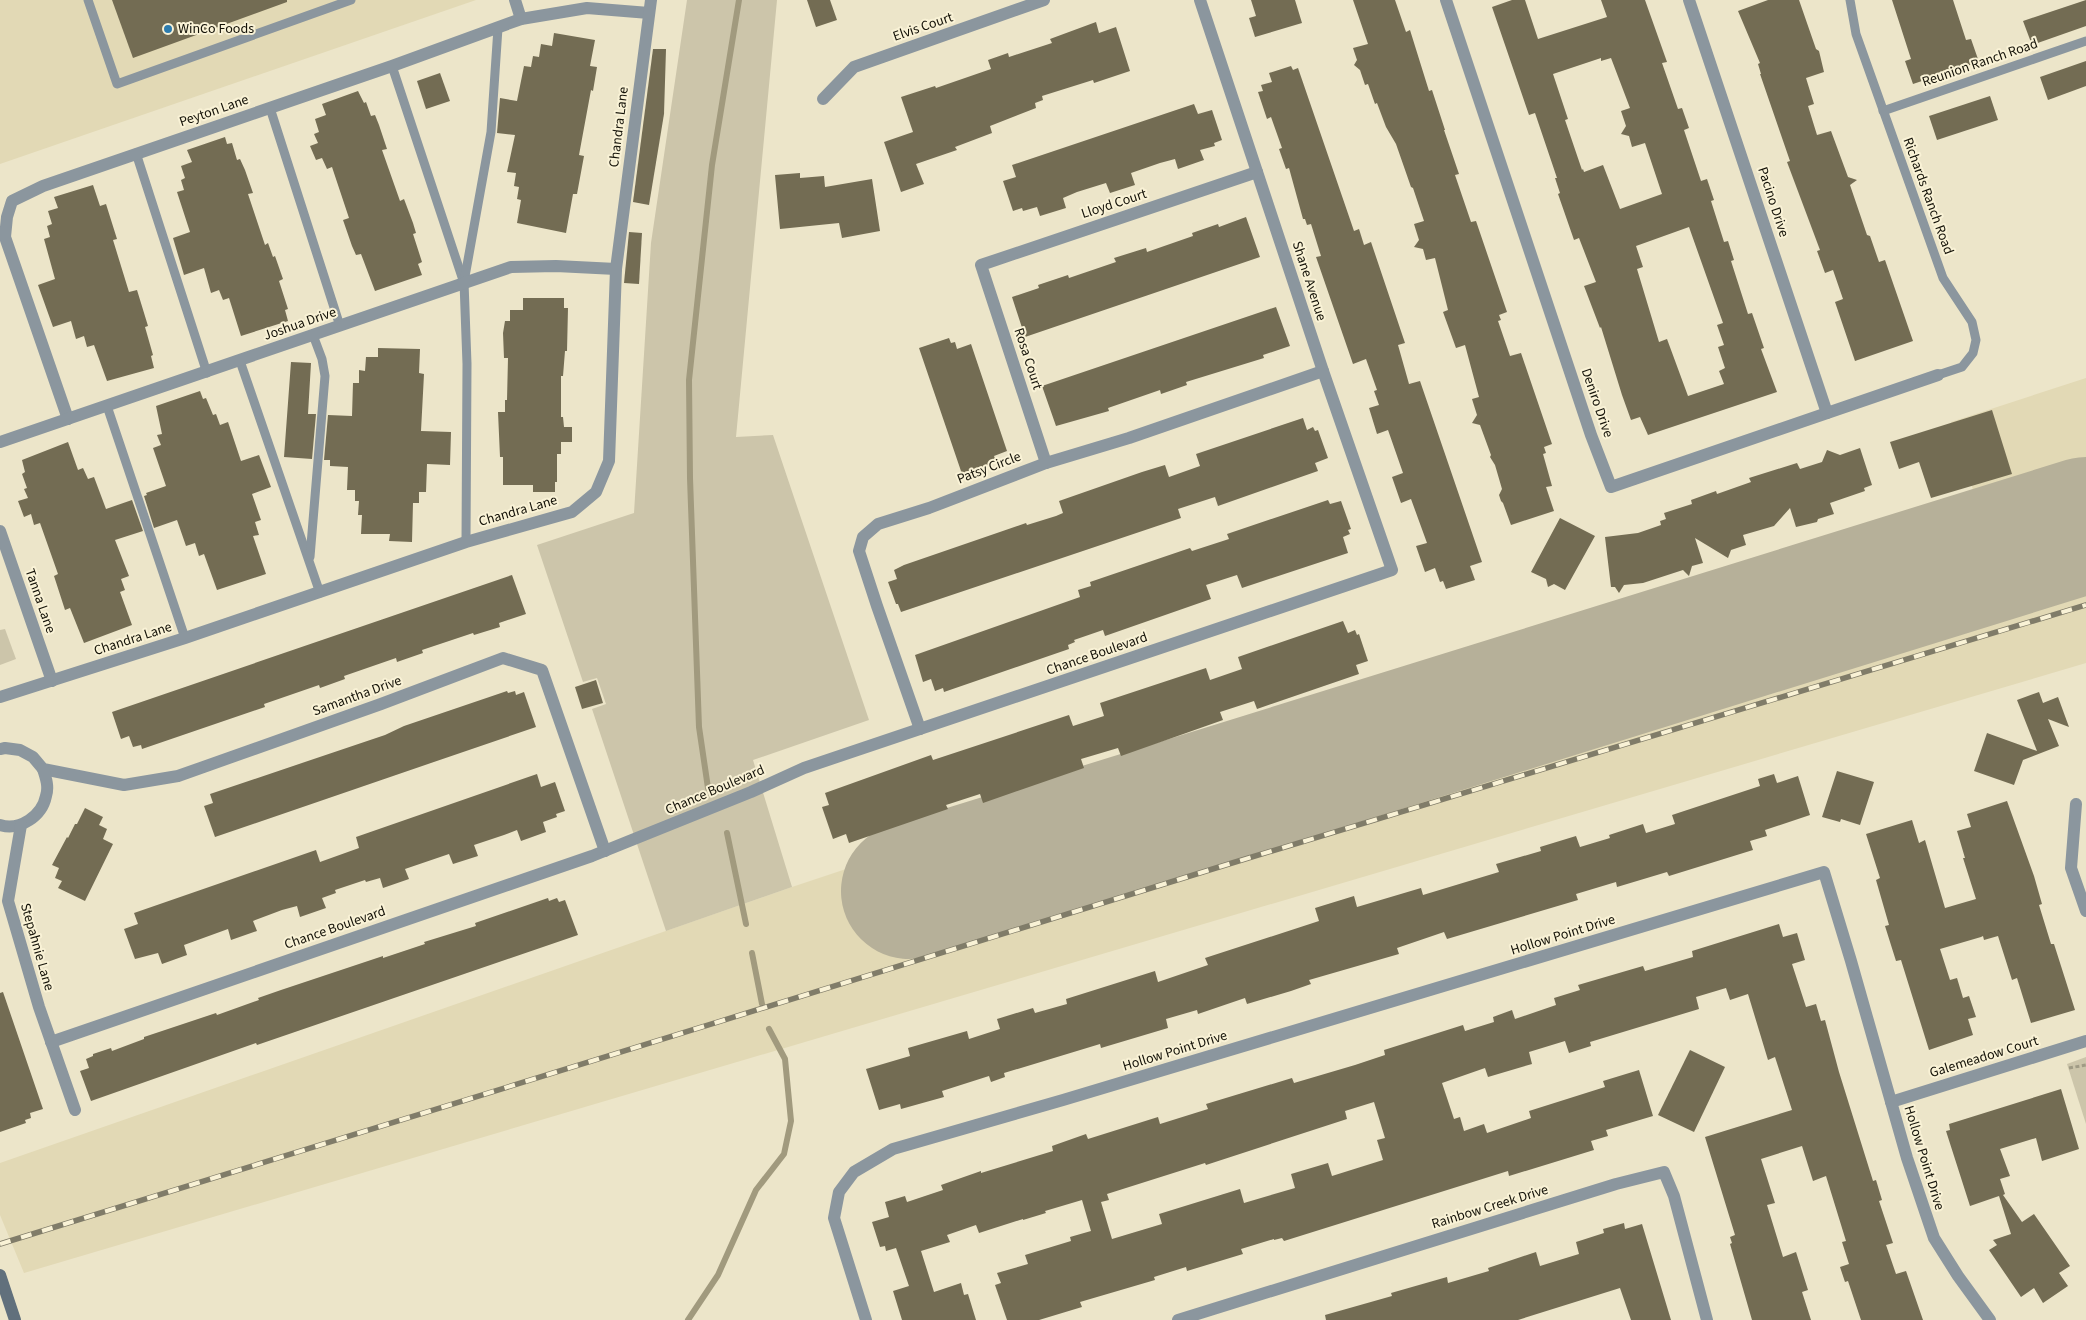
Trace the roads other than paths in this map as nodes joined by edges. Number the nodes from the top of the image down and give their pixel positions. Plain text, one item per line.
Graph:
1 (88, 0) edge
2 (351, 0) edge
3 (515, 0) edge
4 (651, 0) edge
5 (1044, 0) edge
6 (1200, 0) edge
7 (1446, 0) edge
8 (1689, 0) edge
9 (1850, 0) edge
10 (649, 13) junction
11 (522, 19) junction
12 (498, 28) junction
13 (2086, 41) edge
14 (392, 66) junction
15 (823, 99) dead end
16 (270, 108) junction
17 (1883, 111) junction
18 (136, 153) junction
19 (1257, 172) junction
20 (981, 264) joint
21 (616, 269) junction
22 (464, 282) junction
23 (340, 326) junction
24 (313, 335) junction
25 (240, 361) junction
26 (1323, 372) junction
27 (207, 373) junction
28 (1938, 376) joint
29 (107, 406) junction
30 (1827, 413) junction
31 (68, 419) junction
32 (0, 442) edge
33 (1046, 463) junction
34 (0, 531) edge
35 (466, 542) junction
36 (309, 562) junction
37 (1392, 570) joint
38 (320, 593) junction
39 (185, 638) junction
40 (52, 681) junction
41 (0, 697) edge
42 (920, 729) junction
43 (0, 749) edge
44 (43, 769) junction
45 (2076, 804) dead end
46 (0, 825) edge
47 (21, 825) junction
48 (605, 851) junction
49 (2086, 911) edge
50 (2086, 1041) edge
51 (51, 1042) junction
52 (1891, 1102) junction
53 (75, 1110) dead end
54 (0, 1275) edge
55 (16, 1320) edge
56 (866, 1320) edge
57 (1178, 1320) edge
58 (1707, 1320) edge
59 (1990, 1320) edge

1 - 2 lane
3 - 11 street
4 - 10 street, Chandra Lane
5 - 15 street, Elvis Court
6 - 19 street, Shane Avenue
7 - 30 street, Deniro Drive
8 - 30 street, Pacino Drive
9 - 17 lane, Richards Ranch Road
10 - 11 street, Peyton Lane
10 - 21 street, Chandra Lane
11 - 12 street, Peyton Lane
12 - 14 street, Peyton Lane
12 - 22 lane
13 - 17 lane, Reunion Ranch Road
14 - 16 street, Peyton Lane
14 - 22 lane
16 - 18 street, Peyton Lane
16 - 23 lane
17 - 28 lane, Richards Ranch Road
18 - 27 lane
18 - 31 street, Peyton Lane
19 - 20 street, Lloyd Court
19 - 26 street, Shane Avenue
20 - 33 street, Rosa Court
21 - 22 street, Joshua Drive
21 - 35 street, Chandra Lane
22 - 23 street, Joshua Drive
22 - 35 lane
23 - 24 street, Joshua Drive
24 - 25 street, Joshua Drive
24 - 36 lane
25 - 27 street, Joshua Drive
25 - 36 lane
26 - 33 street, Patsy Circle
26 - 37 street, Shane Avenue
27 - 29 street, Joshua Drive
28 - 30 street, Deniro Drive
29 - 31 street, Joshua Drive
29 - 39 lane
31 - 32 street, Joshua Drive
33 - 42 street, Patsy Circle
34 - 40 street, Tanna Lane
35 - 38 street, Chandra Lane
36 - 38 lane
37 - 42 street, Chance Boulevard
38 - 39 street, Chandra Lane
39 - 40 street, Chandra Lane
40 - 41 street, Chandra Lane
42 - 48 street, Chance Boulevard
43 - 44 street
44 - 47 street
44 - 48 street, Samantha Drive
45 - 49 street
46 - 47 street
47 - 51 street, Stepahnie Lane
48 - 51 street, Chance Boulevard
50 - 52 street, Galemeadow Court
51 - 53 street, Stepahnie Lane
52 - 56 street, Hollow Point Drive
52 - 59 street, Hollow Point Drive
54 - 55 main road
57 - 58 street, Rainbow Creek Drive

